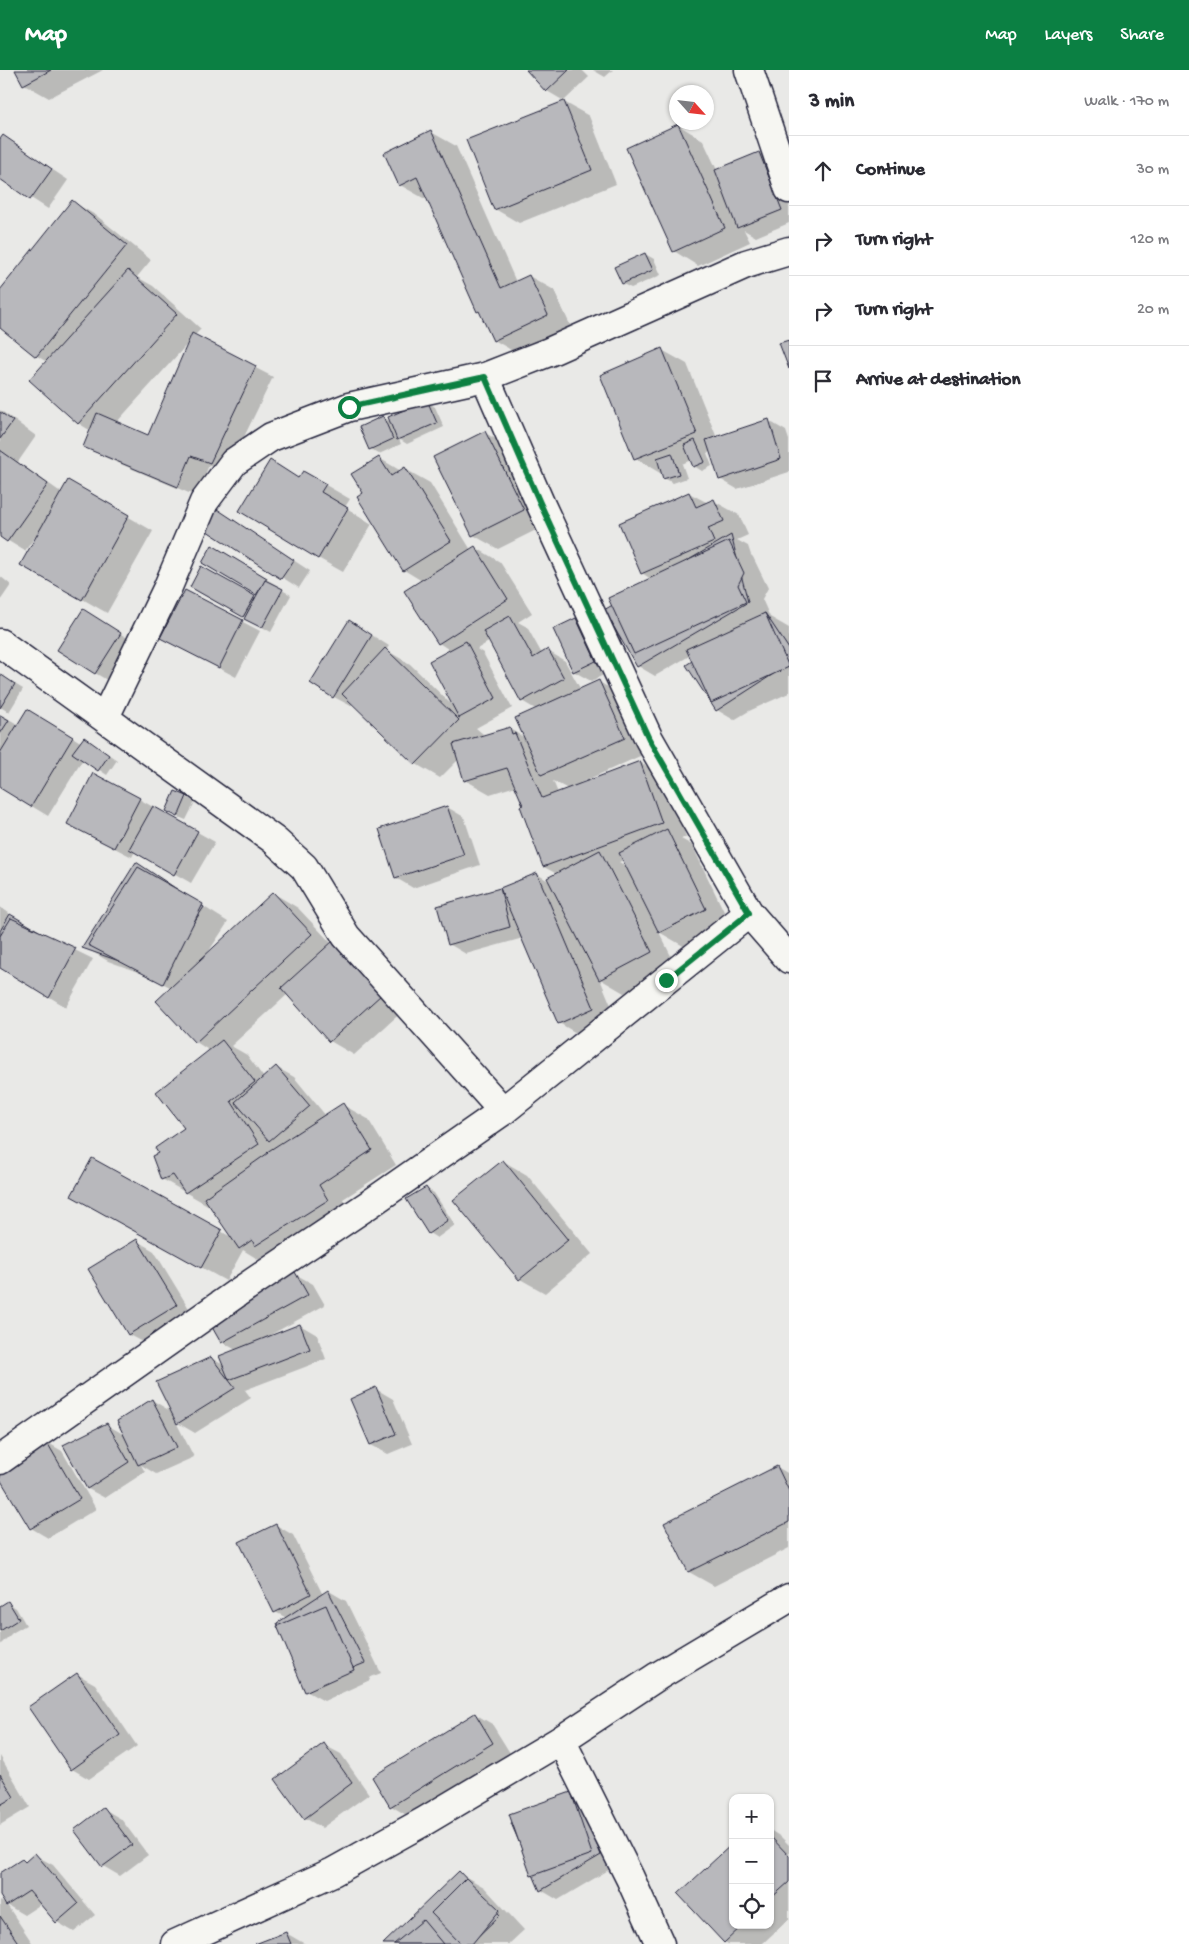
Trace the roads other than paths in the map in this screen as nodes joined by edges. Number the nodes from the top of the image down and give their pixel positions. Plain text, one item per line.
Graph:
1 (749, 70) edge
2 (789, 189) edge
3 (789, 251) edge
4 (485, 377) junction
5 (0, 643) edge
6 (105, 718) junction
7 (749, 913) junction
8 (789, 959) edge
9 (503, 1111) junction
10 (0, 1460) edge
11 (789, 1598) edge
12 (561, 1740) junction
13 (175, 1944) edge
14 (660, 1944) edge

1 - 2 street
3 - 4 street
4 - 6 street
4 - 7 street
5 - 6 street
6 - 9 street
7 - 8 street
7 - 9 street
9 - 10 street
11 - 12 street
12 - 13 street
12 - 14 street

